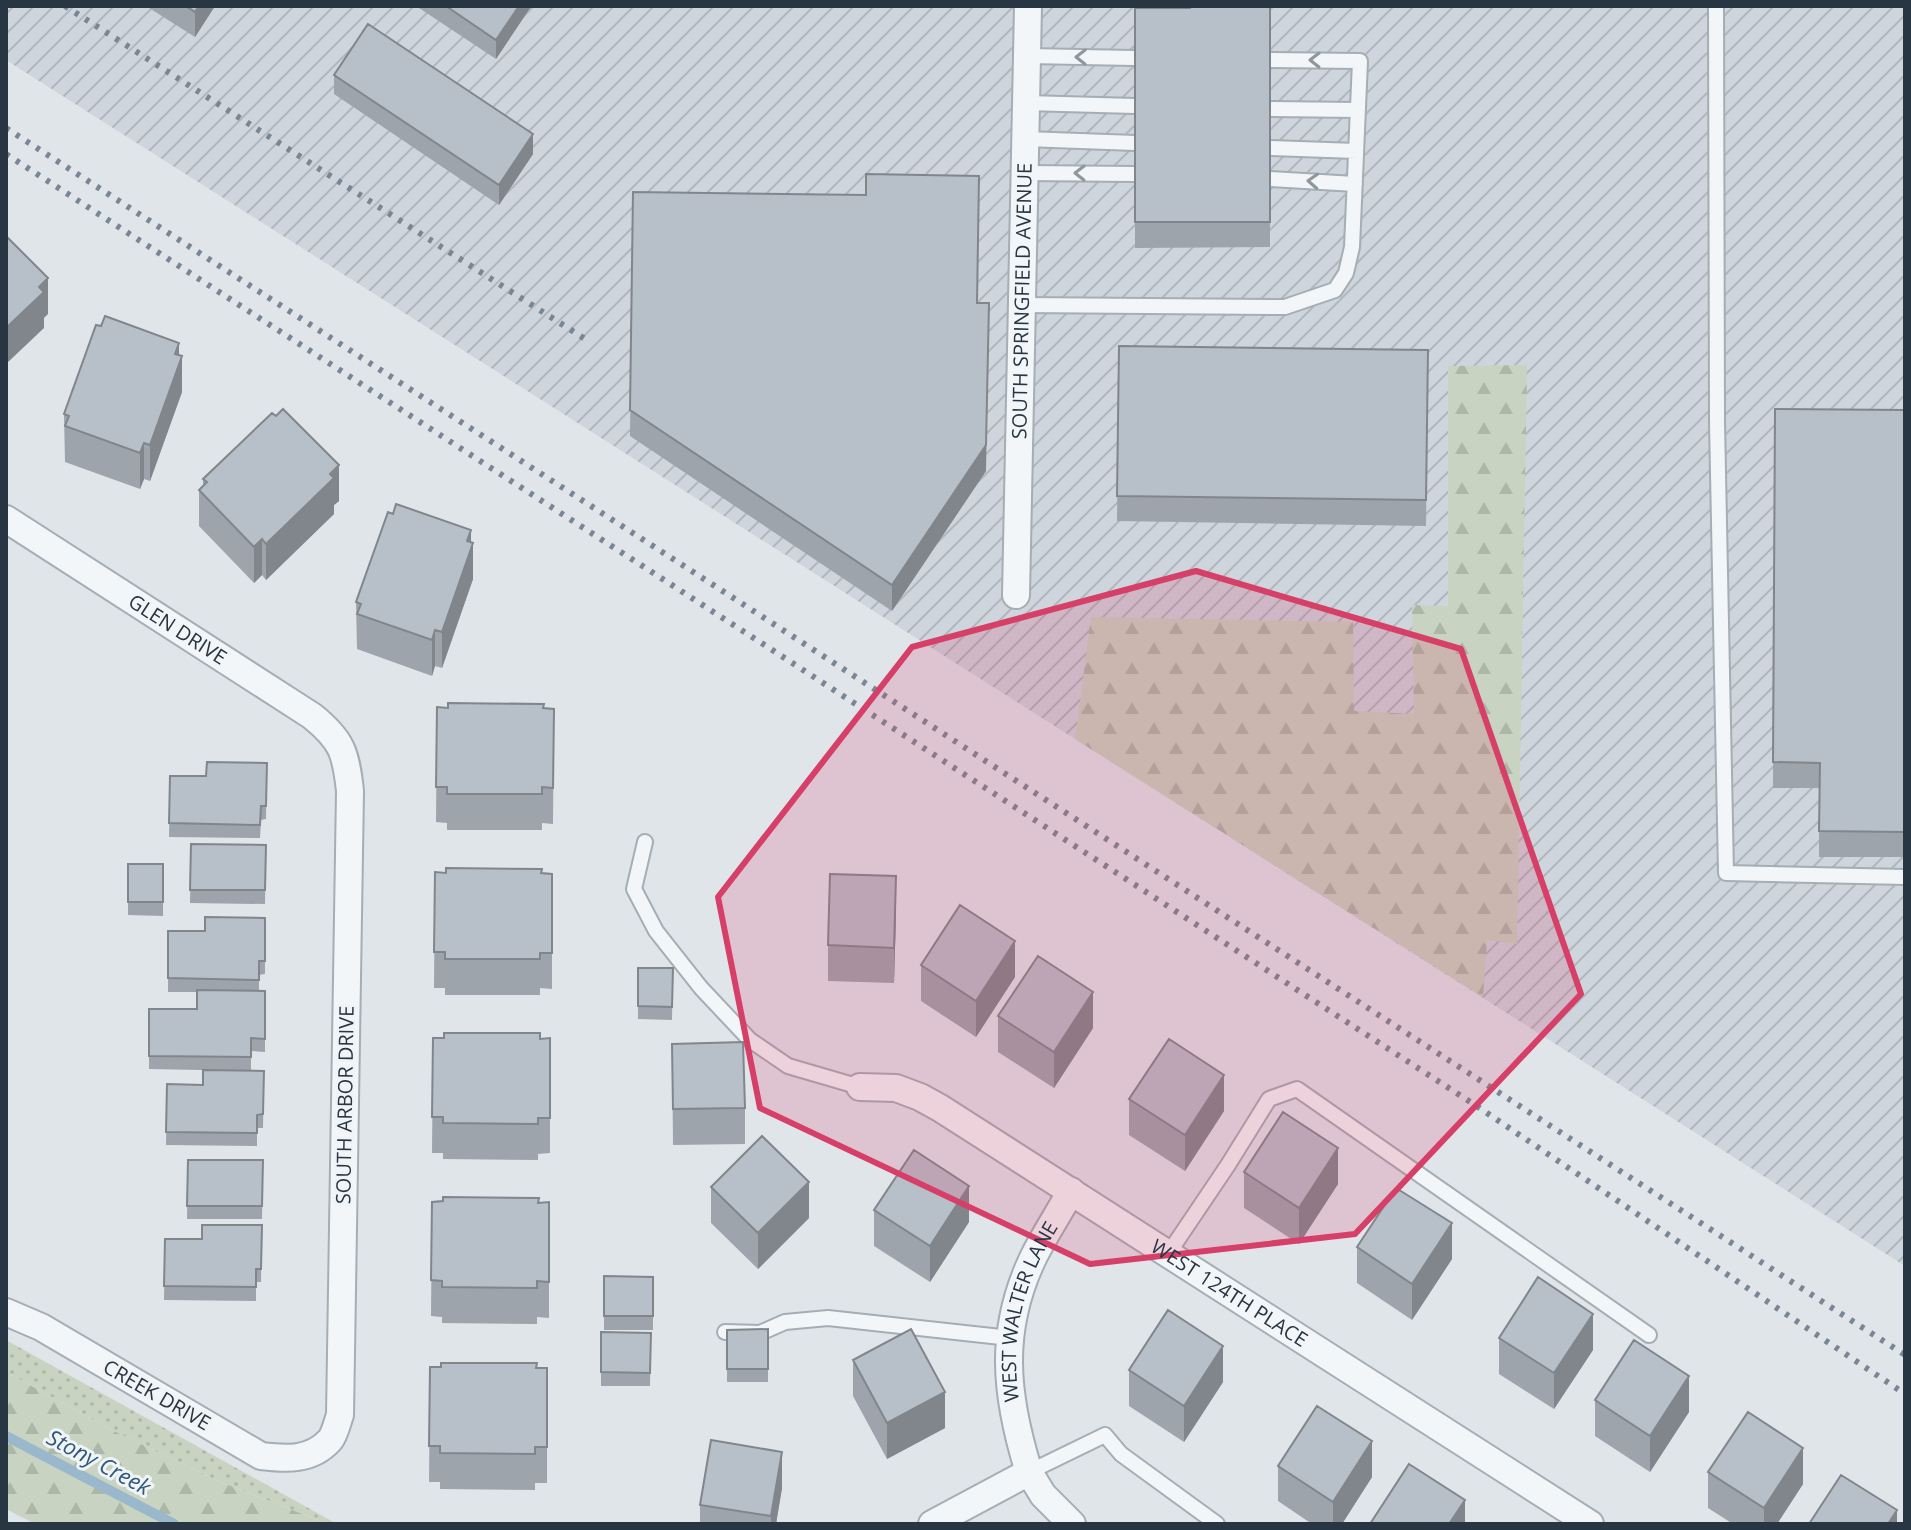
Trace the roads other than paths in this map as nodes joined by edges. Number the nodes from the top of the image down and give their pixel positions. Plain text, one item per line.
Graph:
1 (1028, 6) edge
2 (1716, 6) edge
3 (1027, 56) junction
4 (1135, 58) edge
5 (1270, 60) edge
6 (1026, 103) junction
7 (1135, 106) edge
8 (1270, 109) edge
9 (1358, 110) junction
10 (1025, 139) junction
11 (1135, 143) edge
12 (1271, 148) edge
13 (1356, 151) junction
14 (1024, 173) junction
15 (1135, 174) edge
16 (1270, 179) edge
17 (1355, 184) junction
18 (1022, 305) junction
19 (6, 519) edge
20 (1016, 595) dead end
21 (341, 747) joint
22 (645, 842) dead end
23 (1905, 877) edge
24 (860, 1087) joint
25 (1071, 1191) junction
26 (1168, 1254) junction
27 (6, 1312) edge
28 (725, 1332) edge
29 (1649, 1335) dead end
30 (1010, 1338) junction
31 (312, 1454) joint
32 (1029, 1472) junction
33 (932, 1524) edge
34 (1072, 1524) edge
35 (1217, 1524) edge
36 (1590, 1524) edge

1 - 3 street, SOUTH SPRINGFIELD AVENUE
2 - 23 lane
4 -> 3 lane
3 - 6 street, SOUTH SPRINGFIELD AVENUE
9 -> 5 lane
6 - 7 lane
6 - 10 street, SOUTH SPRINGFIELD AVENUE
8 - 9 lane
9 - 13 lane
10 - 11 lane
10 - 14 street, SOUTH SPRINGFIELD AVENUE
12 - 13 lane
13 - 17 lane
15 -> 14 lane
14 - 18 street, SOUTH SPRINGFIELD AVENUE
17 -> 16 lane
17 - 18 lane
18 - 20 street, SOUTH SPRINGFIELD AVENUE
19 - 21 street, GLEN DRIVE
21 - 31 street, SOUTH ARBOR DRIVE
22 - 24 lane
24 - 25 street, WEST 124TH PLACE
25 - 26 street, WEST 124TH PLACE
25 - 30 street, WEST WALTER LANE
26 - 29 lane
26 - 36 street, WEST 124TH PLACE
27 - 31 street, CREEK DRIVE
28 - 30 lane
30 - 32 street, WEST WALTER LANE
32 - 33 street
32 - 34 street
32 - 35 lane

